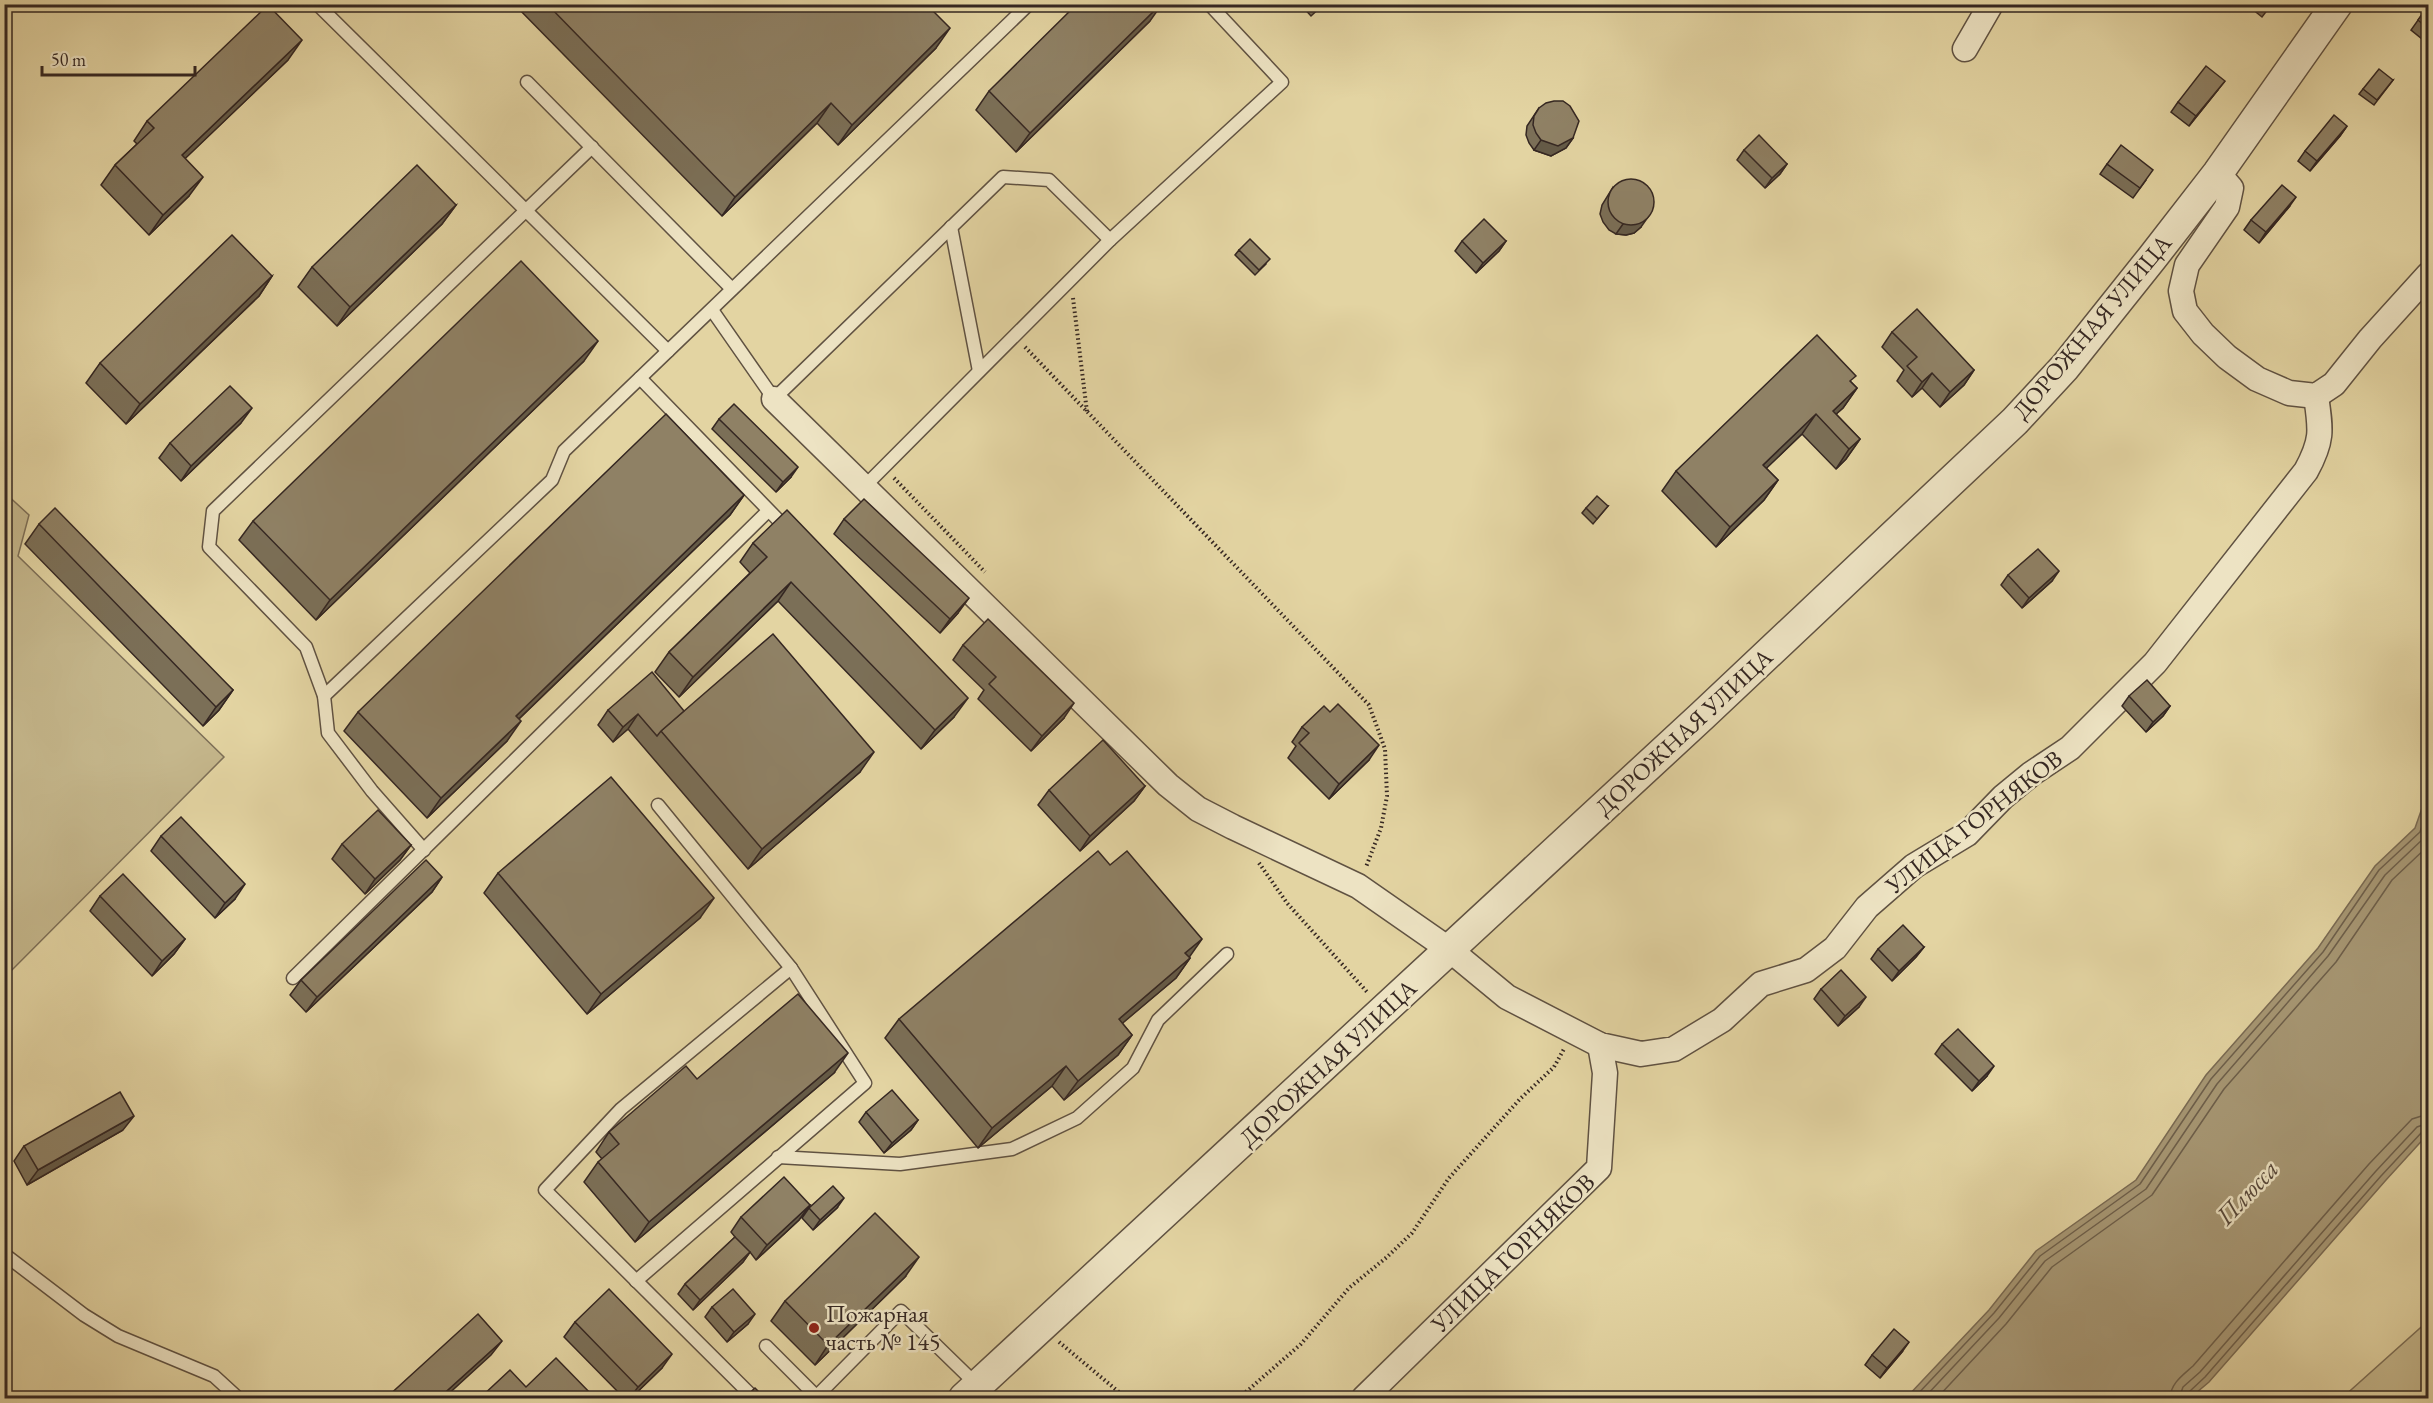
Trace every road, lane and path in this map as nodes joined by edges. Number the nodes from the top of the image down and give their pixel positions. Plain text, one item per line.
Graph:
1 (317, 4) edge
2 (1029, 4) edge
3 (1209, 4) edge
4 (1991, 4) edge
5 (2337, 4) edge
6 (1965, 49) dead end
7 (527, 82) dead end
8 (592, 147) junction
9 (2218, 173) junction
10 (526, 210) junction
11 (951, 227) junction
12 (1110, 240) junction
13 (2428, 274) edge
14 (1071, 279) junction
15 (732, 289) junction
16 (712, 309) junction
17 (1014, 336) junction
18 (669, 351) junction
19 (979, 371) junction
20 (640, 378) junction
21 (2316, 396) junction
22 (774, 399) junction
23 (1087, 412) junction
24 (863, 488) junction
25 (768, 511) junction
26 (793, 535) edge
27 (324, 696) junction
28 (658, 805) dead end
29 (424, 850) junction
30 (1358, 886) junction
31 (1450, 950) junction
32 (1227, 954) dead end
33 (791, 968) junction
34 (293, 978) dead end
35 (1574, 1032) junction
36 (1600, 1045) junction
37 (778, 1157) junction
38 (4, 1254) edge
39 (636, 1281) junction
40 (1042, 1328) junction
41 (766, 1346) dead end
42 (971, 1392) edge
43 (238, 1398) edge
44 (754, 1398) edge
45 (817, 1398) edge
46 (1126, 1398) edge
47 (1239, 1398) edge
48 (1364, 1398) edge

1 - 10 lane
2 - 15 lane
3 - 12 lane
4 - 6 street
5 - 9 street, ДОРОЖНАЯ УЛИЦА
7 - 8 lane
8 - 10 lane
8 - 15 lane
9 - 21 street
9 - 31 street, ДОРОЖНАЯ УЛИЦА
10 - 18 lane
10 - 27 lane
11 - 12 lane
11 - 19 lane
11 - 22 lane
12 - 14 lane
13 - 21 street
14 - 17 lane
14 - 23 path
15 - 16 lane
16 - 18 lane
16 - 22 lane
17 - 19 lane
17 - 23 path
18 - 20 lane
19 - 24 lane
20 - 25 lane
20 - 27 lane
21 - 36 street, УЛИЦА ГОРНЯКОВ
22 - 24 street, УЛИЦА ГОРНЯКОВ
23 - 30 path
24 - 30 street, УЛИЦА ГОРНЯКОВ
25 - 26 lane
25 - 29 lane
27 - 29 lane
28 - 33 lane
29 - 34 lane
30 - 31 street, УЛИЦА ГОРНЯКОВ
31 - 35 street, УЛИЦА ГОРНЯКОВ
31 - 40 street, ДОРОЖНАЯ УЛИЦА
32 - 37 lane
33 - 37 lane
33 - 39 lane
35 - 36 street, УЛИЦА ГОРНЯКОВ
35 - 47 path
36 - 48 street, УЛИЦА ГОРНЯКОВ
37 - 39 lane
38 - 43 lane
39 - 44 lane
40 - 42 street, ДОРОЖНАЯ УЛИЦА
40 - 46 path
41 - 45 lane
42 - 45 lane

